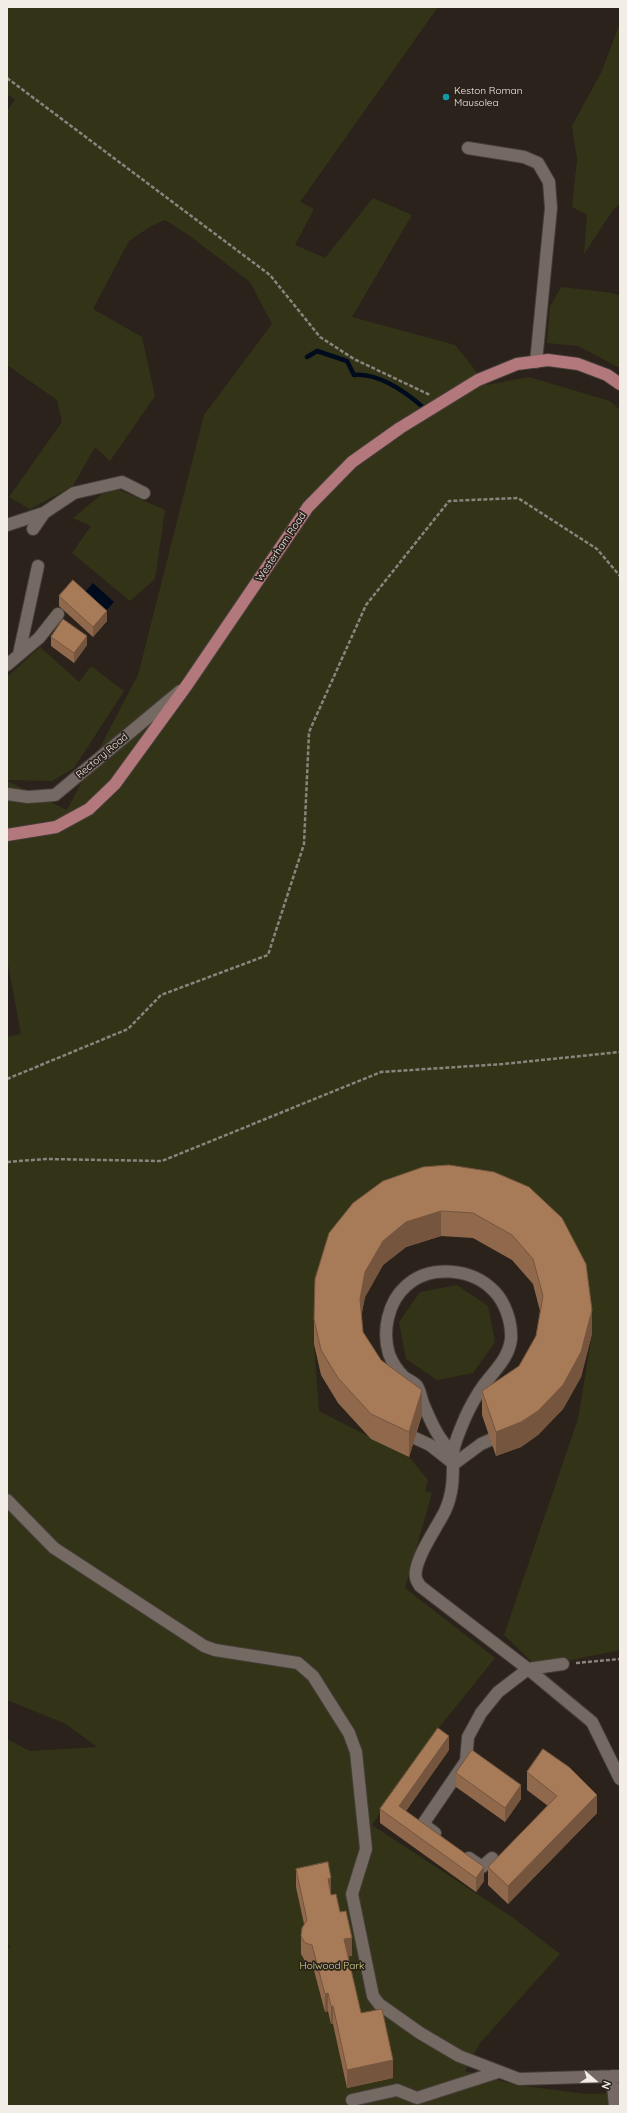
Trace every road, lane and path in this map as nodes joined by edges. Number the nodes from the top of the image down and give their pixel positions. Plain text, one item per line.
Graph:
1 (7, 78) edge
2 (468, 148) dead end
3 (536, 362) junction
4 (620, 384) edge
5 (423, 392) dead end
6 (144, 493) dead end
7 (44, 513) junction
8 (7, 525) edge
9 (33, 529) dead end
10 (38, 566) dead end
11 (620, 576) edge
12 (58, 614) dead end
13 (19, 654) junction
14 (7, 665) edge
15 (187, 685) junction
16 (7, 794) edge
17 (7, 835) edge
18 (620, 1052) edge
19 (7, 1079) edge
20 (7, 1162) edge
21 (414, 1438) edge
22 (490, 1440) dead end
23 (454, 1458) junction
24 (7, 1500) edge
25 (620, 1659) edge
26 (564, 1664) joint
27 (528, 1669) junction
28 (620, 1779) edge
29 (446, 1841) edge
30 (458, 1850) edge
31 (492, 1858) dead end
32 (498, 2072) junction
33 (616, 2076) edge
34 (417, 2098) junction
35 (352, 2100) dead end
36 (406, 2106) edge
37 (615, 2106) edge

1 - 5 path
2 - 3 street
3 - 4 main road, Westerham Road
3 - 15 main road, Westerham Road
6 - 7 street
7 - 8 street
7 - 9 street
10 - 13 street
11 - 19 path
12 - 13 street
13 - 14 street
15 - 16 street, Rectory Road
15 - 17 main road, Westerham Road
18 - 20 path
21 - 23 street
22 - 23 street
23 - 23 street
23 - 27 street
24 - 32 street
25 - 26 path
26 - 27 street
27 - 28 street
27 - 29 street
30 - 31 street
32 - 33 street
32 - 34 street
33 - 37 street
34 - 35 street
34 - 36 street

